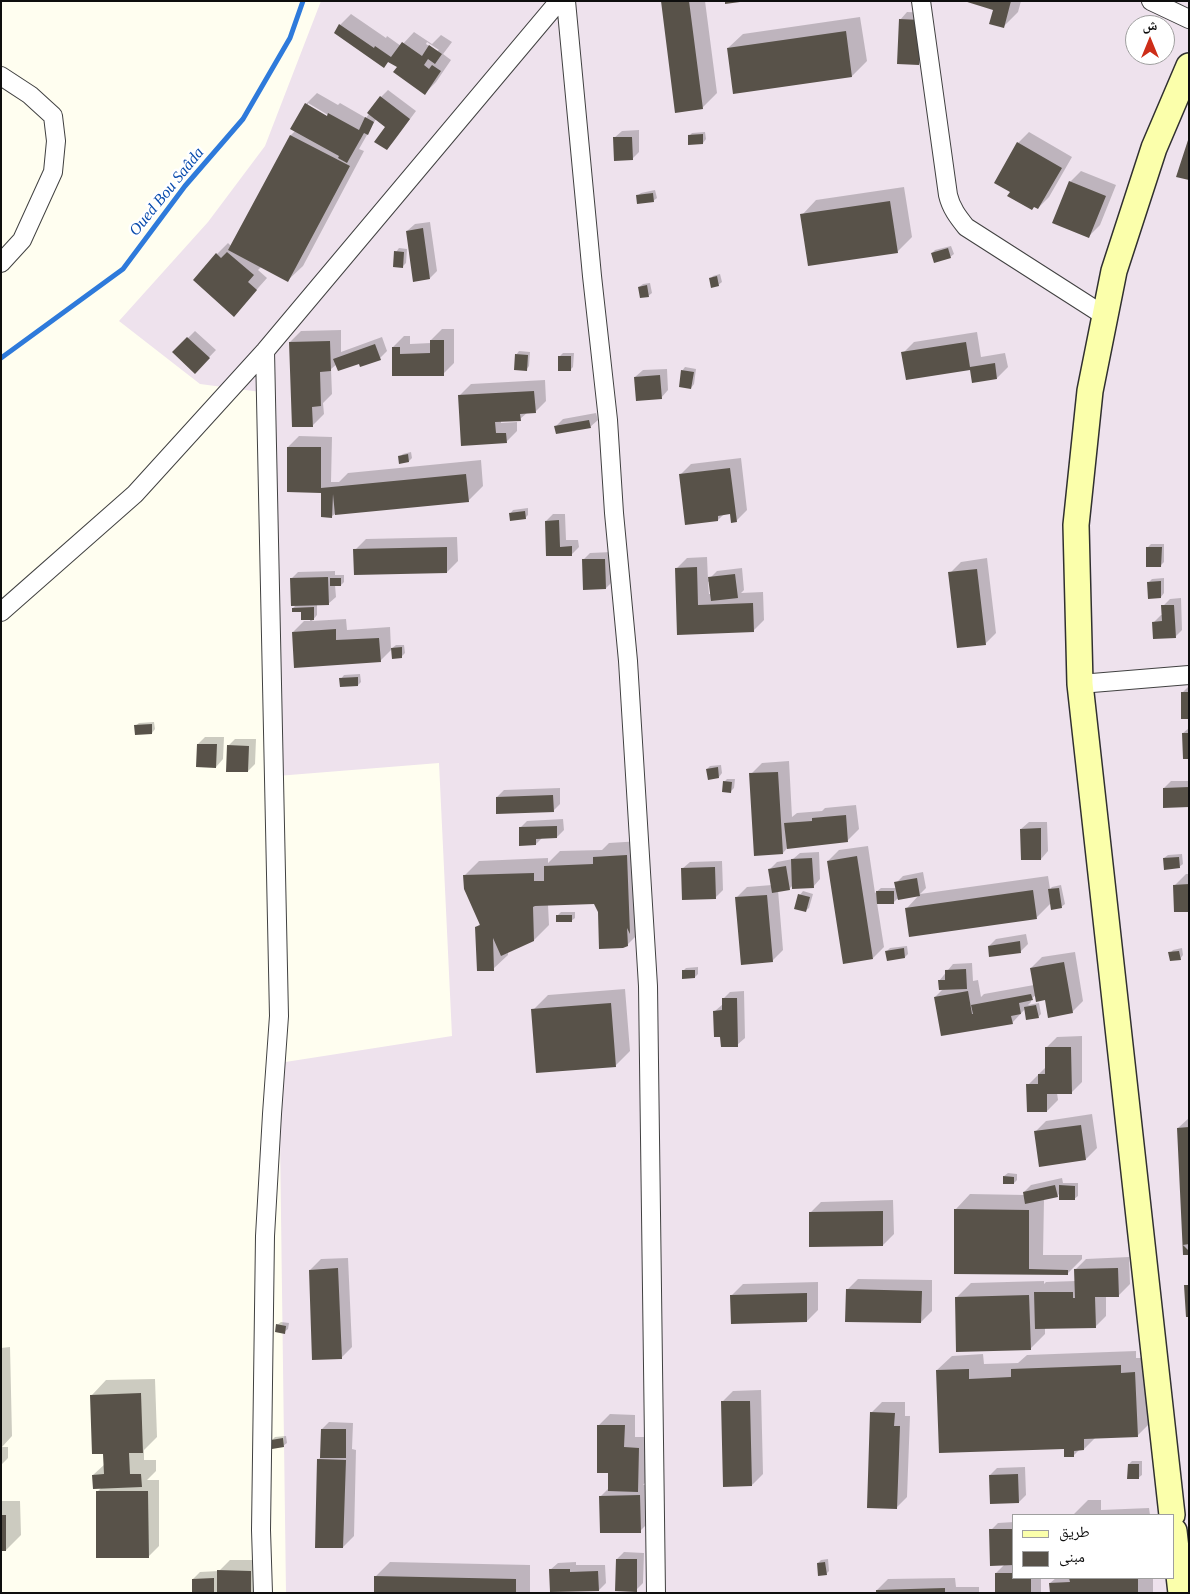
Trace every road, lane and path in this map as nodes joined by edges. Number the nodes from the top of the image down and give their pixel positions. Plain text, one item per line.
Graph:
1 (559, 1) edge
2 (566, 1) edge
3 (921, 1) edge
4 (1151, 1) edge
5 (1189, 19) edge
6 (1189, 66) edge
7 (1, 76) edge
8 (1, 263) edge
9 (1105, 316) junction
10 (265, 351) junction
11 (1, 612) edge
12 (1189, 675) edge
13 (1080, 684) junction
14 (1172, 1514) edge
15 (1175, 1541) edge
16 (262, 1593) edge
17 (656, 1593) edge
18 (1180, 1593) edge

1 - 10 street
2 - 17 street
3 - 9 street
4 - 5 street
6 - 9 main road
7 - 8 street
9 - 13 main road
10 - 11 street
10 - 16 street
12 - 13 street
13 - 14 main road
15 - 18 main road

